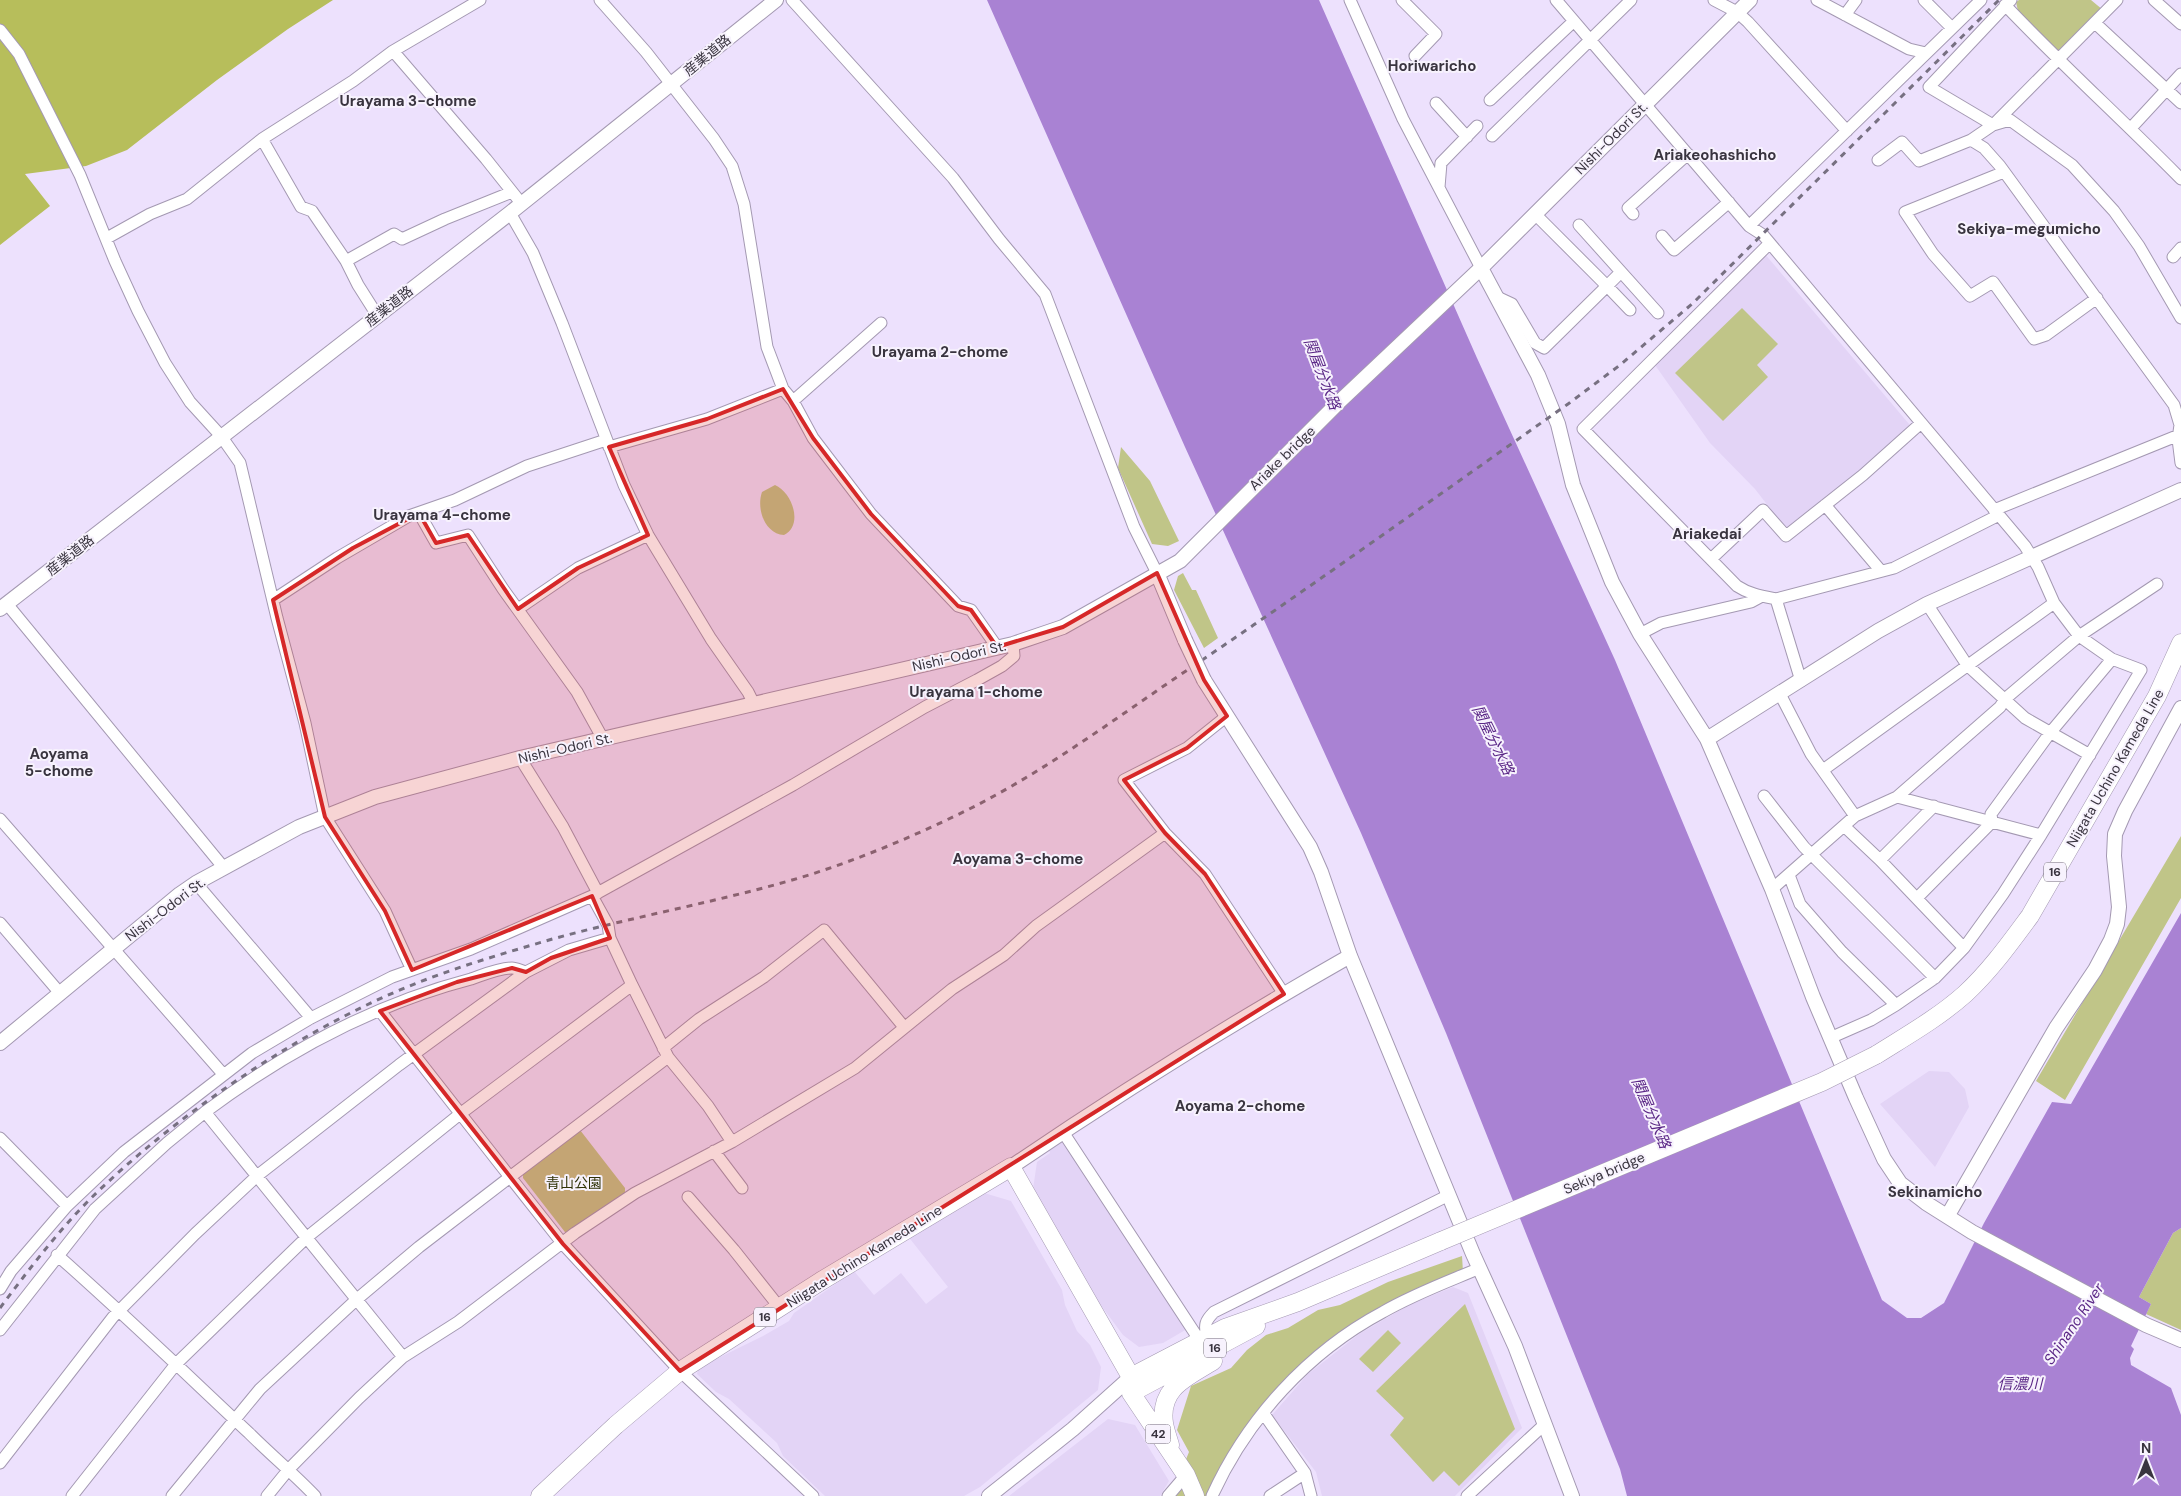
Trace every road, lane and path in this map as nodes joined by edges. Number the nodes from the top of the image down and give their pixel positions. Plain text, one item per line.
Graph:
1 (480, 0) edge
2 (600, 0) edge
3 (776, 0) edge
4 (792, 0) edge
5 (1350, 0) edge
6 (1402, 0) edge
7 (1556, 0) edge
8 (1631, 0) edge
9 (1714, 0) edge
10 (1750, 0) edge
11 (1817, 0) edge
12 (1856, 0) edge
13 (1924, 0) edge
14 (1981, 0) edge
15 (2117, 0) edge
16 (2154, 0) edge
17 (2008, 2) edge
18 (1737, 12) junction
19 (1845, 15) junction
20 (1574, 21) junction
21 (2095, 23) junction
22 (2181, 24) edge
23 (1952, 28) junction
24 (0, 30) edge
25 (1590, 40) junction
26 (393, 51) junction
27 (1926, 53) junction
28 (1415, 56) dead end
29 (2059, 60) junction
30 (2181, 74) edge
31 (670, 84) junction
32 (2167, 89) junction
33 (1490, 100) dead end
34 (1436, 103) dead end
35 (2181, 103) edge
36 (1646, 104) junction
37 (1993, 125) junction
38 (1477, 126) dead end
39 (2131, 128) junction
40 (1847, 131) junction
41 (1492, 136) dead end
42 (1467, 137) junction
43 (262, 139) junction
44 (1971, 140) junction
45 (1688, 154) junction
46 (1878, 160) dead end
47 (2004, 172) junction
48 (2181, 179) edge
49 (1439, 189) junction
50 (512, 192) junction
51 (1729, 202) junction
52 (521, 203) junction
53 (510, 213) junction
54 (1534, 214) junction
55 (1633, 214) dead end
56 (1579, 225) dead end
57 (1749, 226) junction
58 (1662, 236) dead end
59 (107, 238) junction
60 (1769, 244) junction
61 (346, 262) junction
62 (1476, 272) junction
63 (1621, 272) junction
64 (1607, 286) junction
65 (1497, 297) junction
66 (2097, 298) junction
67 (1630, 310) dead end
68 (1658, 313) dead end
69 (377, 315) junction
70 (2181, 318) edge
71 (881, 322) dead end
72 (783, 389) junction
73 (793, 401) junction
74 (1920, 424) junction
75 (2180, 428) edge
76 (221, 436) junction
77 (607, 444) junction
78 (2181, 463) edge
79 (2181, 490) edge
80 (1825, 505) junction
81 (1997, 512) junction
82 (419, 513) junction
83 (648, 535) junction
84 (2032, 556) junction
85 (1711, 559) junction
86 (1180, 561) joint
87 (1881, 570) junction
88 (1157, 574) junction
89 (2157, 584) dead end
90 (1762, 596) junction
91 (1776, 599) junction
92 (273, 600) junction
93 (2054, 603) junction
94 (1927, 604) junction
95 (3, 607) edge
96 (518, 609) junction
97 (1640, 634) junction
98 (2079, 636) junction
99 (1013, 644) junction
100 (2181, 644) edge
101 (997, 647) junction
102 (2112, 659) junction
103 (1967, 665) junction
104 (1801, 681) junction
105 (1780, 694) junction
106 (2005, 699) junction
107 (754, 704) junction
108 (2181, 708) edge
109 (1228, 716) junction
110 (2050, 733) junction
111 (603, 739) junction
112 (1708, 739) junction
113 (2090, 755) junction
114 (520, 758) junction
115 (1823, 770) junction
116 (1764, 796) dead end
117 (1898, 797) junction
118 (1934, 806) junction
119 (1855, 816) junction
120 (326, 817) junction
121 (0, 819) edge
122 (1992, 822) junction
123 (1844, 826) junction
124 (1165, 833) junction
125 (2041, 835) junction
126 (1812, 854) junction
127 (1880, 860) junction
128 (224, 868) junction
129 (1789, 875) junction
130 (196, 883) junction
131 (1772, 889) junction
132 (595, 895) junction
133 (1917, 898) junction
134 (0, 923) edge
135 (610, 938) junction
136 (1964, 948) junction
137 (112, 949) junction
138 (1350, 956) junction
139 (412, 970) junction
140 (526, 972) junction
141 (1935, 978) junction
142 (632, 985) junction
143 (59, 992) junction
144 (1284, 994) junction
145 (1896, 1005) junction
146 (380, 1011) junction
147 (312, 1018) junction
148 (904, 1027) junction
149 (2, 1038) edge
150 (1830, 1038) junction
151 (665, 1052) junction
152 (414, 1053) junction
153 (1876, 1055) joint
154 (223, 1074) junction
155 (205, 1112) junction
156 (460, 1114) junction
157 (1062, 1132) junction
158 (0, 1138) edge
159 (732, 1142) junction
160 (714, 1151) junction
161 (1008, 1169) junction
162 (257, 1176) junction
163 (510, 1177) junction
164 (742, 1188) dead end
165 (1449, 1195) junction
166 (688, 1198) dead end
167 (67, 1206) junction
168 (1948, 1215) junction
169 (306, 1238) junction
170 (563, 1244) junction
171 (57, 1255) junction
172 (1480, 1268) junction
173 (0, 1289) edge
174 (356, 1300) junction
175 (1298, 1302) junction
176 (780, 1308) junction
177 (121, 1311) junction
178 (1260, 1324) junction
179 (0, 1330) edge
180 (1204, 1339) junction
181 (2181, 1340) edge
182 (403, 1357) junction
183 (176, 1364) junction
184 (680, 1371) junction
185 (1128, 1385) junction
186 (1264, 1414) junction
187 (234, 1419) junction
188 (1545, 1424) junction
189 (1172, 1456) junction
190 (0, 1463) edge
191 (289, 1468) junction
192 (1305, 1473) junction
193 (1186, 1475) junction
194 (72, 1496) edge
195 (172, 1496) edge
196 (267, 1496) edge
197 (315, 1496) edge
198 (540, 1496) edge
199 (813, 1496) edge
200 (989, 1496) edge
201 (1168, 1496) edge
202 (1195, 1496) edge
203 (1212, 1496) edge
204 (1270, 1496) edge
205 (1312, 1496) edge
206 (1467, 1496) edge
207 (1572, 1496) edge

1 - 26 street
2 - 31 street
3 - 31 street, 産業道路
4 - 88 street
5 - 49 street
6 - 28 street
7 - 20 street
8 - 25 street
9 - 18 street
10 - 18 street, Nishi-Odori St.
11 - 19 street
12 - 19 street
13 - 23 street
14 - 23 street
15 - 21 street
16 - 22 street
17 - 29 street
17 - 37 street
18 - 36 street, Nishi-Odori St.
18 - 40 street
19 - 27 street
20 - 25 street
20 - 33 street
21 - 29 street
21 - 32 street
23 - 27 street
24 - 59 street
25 - 36 street
25 - 41 street
26 - 43 street
26 - 50 street
27 - 40 street
29 - 37 street
29 - 39 street
30 - 32 street
31 - 52 street, 産業道路
31 - 72 street
32 - 35 street
32 - 39 street
34 - 42 street
36 - 45 street
36 - 54 street, Nishi-Odori St.
37 - 44 street
37 - 70 street
38 - 42 street
39 - 48 street
40 - 57 street
42 - 49 street
43 - 59 street
43 - 61 street
44 - 46 street
44 - 47 street
45 - 51 street
45 - 55 street
47 - 66 street
47 - 66 street
49 - 62 street
50 - 52 street
50 - 61 street
51 - 57 street
51 - 58 street
52 - 53 street, 産業道路
53 - 69 street, 産業道路
53 - 77 street
54 - 62 street, Nishi-Odori St.
54 - 64 street
56 - 63 street
57 - 60 street
59 - 76 street
60 - 74 street
60 - 85 street
61 - 69 street
62 - 65 street
62 - 86 street, Ariake bridge
63 - 64 street
63 - 68 street
64 - 65 street
64 - 67 street
65 - 97 street
66 - 75 street
69 - 76 street, 産業道路
71 - 73 street
72 - 73 street
72 - 77 street
73 - 101 street
74 - 80 street
74 - 81 street
75 - 78 street
75 - 81 street
76 - 92 street
76 - 95 street, 産業道路
77 - 82 street
77 - 83 street
79 - 84 street
80 - 85 street
80 - 87 street
81 - 84 street
81 - 87 street
82 - 92 street
82 - 96 street
83 - 96 street
83 - 107 street
84 - 93 street
84 - 94 street
85 - 90 street
86 - 88 street, Nishi-Odori St.
87 - 91 street
88 - 99 street, Nishi-Odori St.
88 - 109 street, bridge
89 - 98 street
90 - 91 street
90 - 97 street
91 - 104 street
92 - 120 street
93 - 98 street
93 - 103 street
94 - 103 street
94 - 104 street
95 - 128 street
96 - 111 street
97 - 112 street
98 - 102 street
98 - 106 street
99 - 101 street, Nishi-Odori St.
99 - 132 street
100 - 153 main road, Niigata Uchino Kameda Line / 16
101 - 107 street, Nishi-Odori St.
102 - 110 street
102 - 113 street
103 - 106 street
103 - 115 street
104 - 105 street
105 - 112 street
105 - 115 street
106 - 110 street
106 - 117 street
107 - 111 street, Nishi-Odori St.
108 - 168 street
109 - 124 street
109 - 138 street
110 - 113 street
110 - 122 street
111 - 114 street, Nishi-Odori St.
112 - 131 street
113 - 125 street
114 - 120 street, Nishi-Odori St.
114 - 132 street
115 - 119 street
116 - 126 street
117 - 118 street
117 - 119 street
118 - 122 street
118 - 127 street
119 - 123 street
120 - 128 street, Nishi-Odori St.
120 - 139 street
121 - 137 street
122 - 125 street
122 - 133 street
123 - 126 street
123 - 127 street
124 - 144 street
124 - 148 street
125 - 136 street
126 - 129 street
126 - 141 street
127 - 133 street
128 - 130 street, Nishi-Odori St.
129 - 131 street
129 - 145 street
130 - 137 street, Nishi-Odori St.
130 - 147 street
131 - 150 street
132 - 135 street
132 - 139 street
133 - 136 street
134 - 143 street
135 - 140 street
135 - 142 street
136 - 141 street
137 - 143 street, Nishi-Odori St.
137 - 154 street
138 - 144 street
138 - 165 street
139 - 147 street
140 - 146 street
140 - 152 street
141 - 145 street
142 - 151 street
142 - 156 street
143 - 149 street, Nishi-Odori St.
144 - 157 street
145 - 150 street
146 - 152 street
146 - 155 street
147 - 154 street
148 - 151 street
148 - 159 street
150 - 168 street
151 - 159 street
151 - 163 street
152 - 156 street
152 - 162 street
153 - 175 main road, Sekiya bridge / 16, bridge
154 - 167 street
155 - 162 street
155 - 171 street
156 - 163 street
156 - 169 street
157 - 161 street
157 - 180 street
158 - 167 street
159 - 160 street
160 - 164 street
160 - 170 street
161 - 176 main road, Niigata Uchino Kameda Line / 16
161 - 185 main road
162 - 169 street
162 - 177 street
163 - 170 street
163 - 174 street
165 - 172 street
165 - 180 street
166 - 176 street
167 - 173 street
168 - 181 street
169 - 174 street
169 - 183 street
170 - 182 street
170 - 184 street
171 - 177 street
171 - 179 street
172 - 186 street
172 - 188 street
174 - 182 street
174 - 187 street
175 - 178 main road, 16
175 - 180 main road, 16
176 - 184 main road, Niigata Uchino Kameda Line / 16
177 - 183 street
177 - 190 street
178 - 185 main road, 16
178 - 189 main road
180 - 185 main road, 16
182 - 191 street
183 - 187 street
183 - 194 street
184 - 198 main road, Niigata Uchino Kameda Line / 16
184 - 199 street
185 - 189 main road, 42
185 - 200 street
186 - 192 street
186 - 203 street
187 - 191 street
187 - 195 street
188 - 206 street
188 - 207 street
189 - 193 main road, 42
191 - 196 street
191 - 197 street
192 - 204 street
192 - 205 street
193 - 201 street
193 - 202 main road, 42

